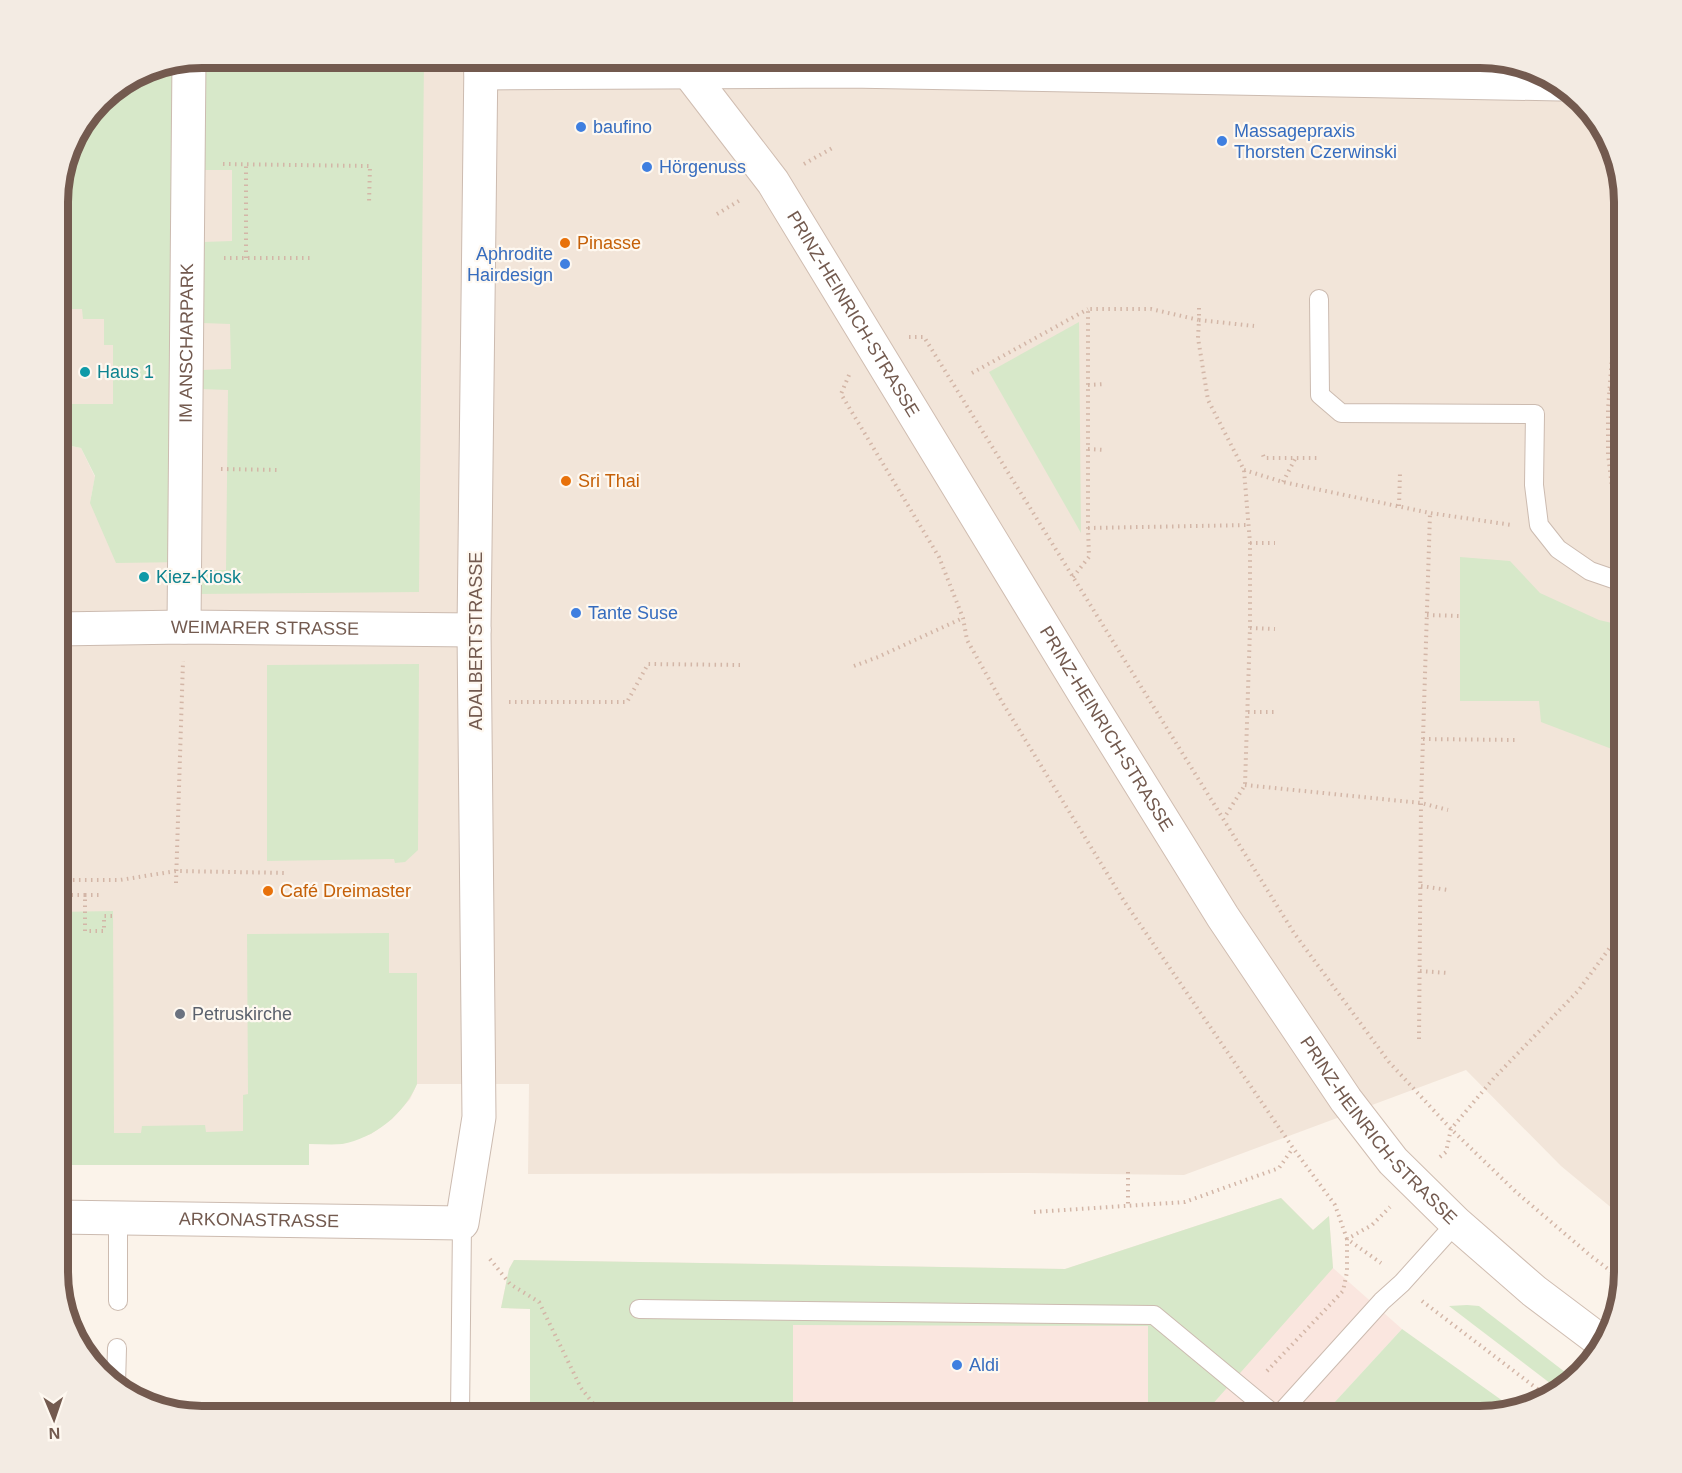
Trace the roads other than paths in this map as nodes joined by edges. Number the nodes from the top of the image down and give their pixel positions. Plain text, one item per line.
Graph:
1 (481, 67) edge
2 (684, 67) edge
3 (754, 67) edge
4 (189, 68) edge
5 (1545, 84) edge
6 (1319, 299) dead end
7 (1614, 580) edge
8 (184, 627) junction
9 (68, 629) edge
10 (474, 630) junction
11 (68, 1217) edge
12 (118, 1218) junction
13 (462, 1223) junction
14 (1456, 1223) junction
15 (117, 1301) dead end
16 (639, 1309) dead end
17 (1597, 1338) edge
18 (117, 1348) dead end
19 (116, 1375) edge
20 (460, 1406) edge
21 (1265, 1406) edge
22 (1286, 1406) edge

1 - 10 street, ADALBERTSTRASSE
2 - 14 street, PRINZ-HEINRICH-STRASSE
3 - 5 street
4 - 8 street, IM ANSCHARPARK
6 - 7 lane
8 - 9 street, WEIMARER STRASSE
8 - 10 street, WEIMARER STRASSE
10 - 13 street, ADALBERTSTRASSE
11 - 12 street, ARKONASTRASSE
12 - 13 street, ARKONASTRASSE
12 - 15 lane
13 - 20 lane
14 - 17 street, PRINZ-HEINRICH-STRASSE
14 - 22 lane
16 - 21 lane
18 - 19 lane

